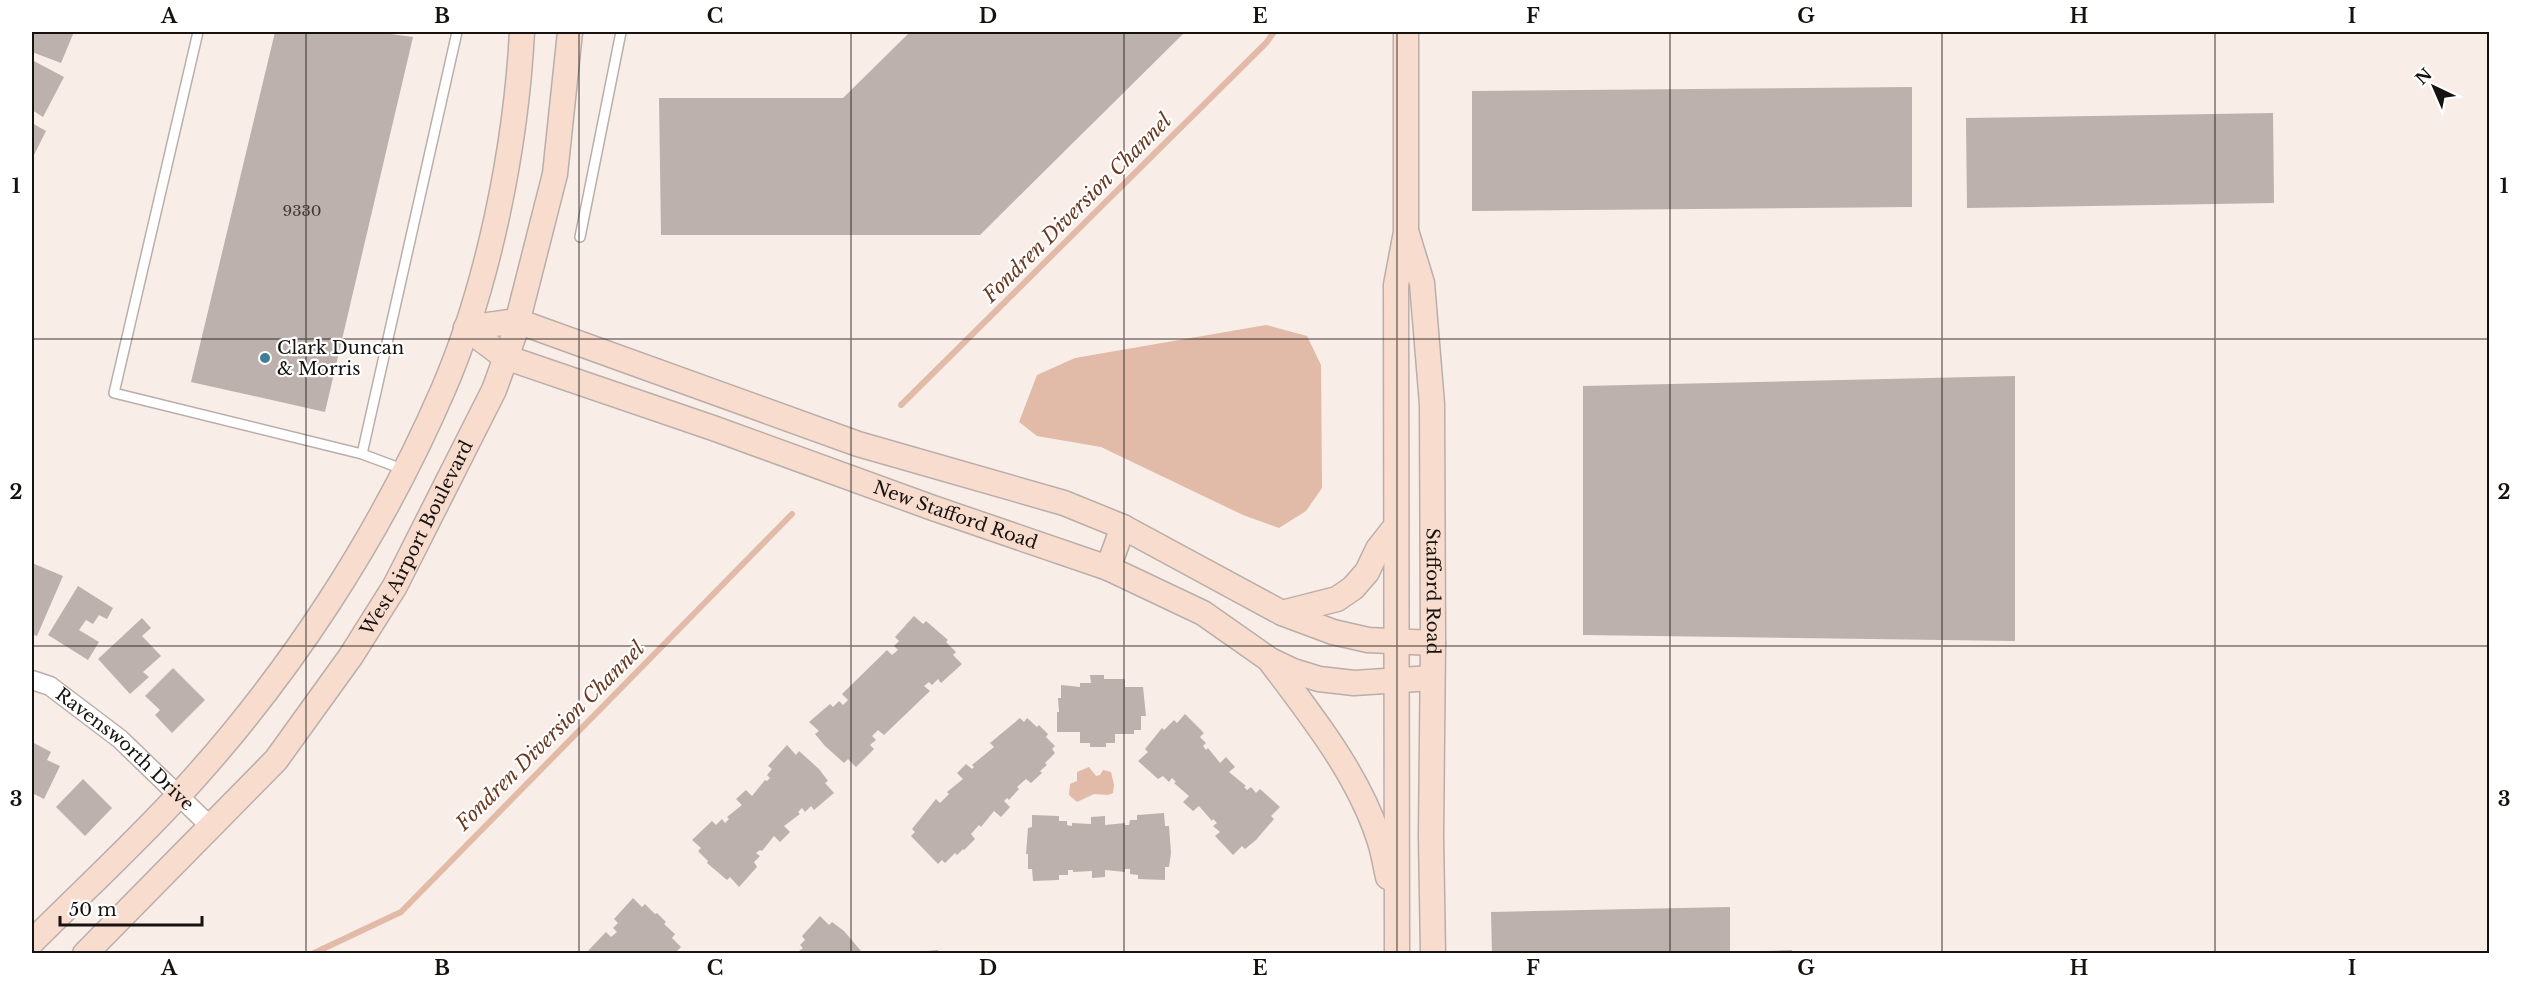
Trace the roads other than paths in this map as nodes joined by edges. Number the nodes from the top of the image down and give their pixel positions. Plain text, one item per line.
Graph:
1 (198, 32) edge
2 (457, 32) edge
3 (522, 32) edge
4 (570, 32) edge
5 (621, 32) edge
6 (1406, 32) edge
7 (1406, 232) junction
8 (580, 237) dead end
9 (517, 321) junction
10 (466, 328) junction
11 (505, 357) junction
12 (362, 454) junction
13 (405, 470) junction
14 (1396, 526) junction
15 (1123, 527) junction
16 (1108, 568) junction
17 (1281, 612) junction
18 (1396, 641) junction
19 (1433, 643) junction
20 (1270, 660) junction
21 (1432, 678) junction
22 (32, 680) edge
23 (1396, 680) junction
24 (179, 795) junction
25 (211, 827) junction
26 (1397, 915) junction
27 (32, 942) edge
28 (85, 954) edge
29 (1397, 954) edge
30 (1433, 954) edge

1 - 12 lane
2 - 12 lane
3 - 10 main road
4 - 9 main road, West Airport Boulevard
5 - 8 lane
6 - 7 main road, Stafford Road
7 - 14 main road, Stafford Road
7 - 19 main road, Stafford Road
9 - 10 main road
9 - 11 main road, West Airport Boulevard
9 - 15 main road, New Stafford Road
10 - 11 main road, New Stafford Road
10 - 13 main road
11 - 16 main road, New Stafford Road
11 - 25 main road, West Airport Boulevard
12 - 13 lane
13 - 24 main road
14 - 17 main road
14 - 18 main road, Stafford Road
15 - 16 main road
15 - 17 main road, New Stafford Road
16 - 20 main road, New Stafford Road
17 - 18 main road, New Stafford Road
18 - 19 main road, New Stafford Road
18 - 23 main road, Stafford Road
19 - 21 main road, Stafford Road
20 - 23 main road, New Stafford Road
20 - 26 main road
21 - 23 main road, New Stafford Road
21 - 30 main road, Stafford Road
22 - 24 street, Ravensworth Drive
23 - 26 main road
24 - 25 street, Ravensworth Drive
24 - 27 main road
25 - 28 main road, West Airport Boulevard
26 - 29 main road

